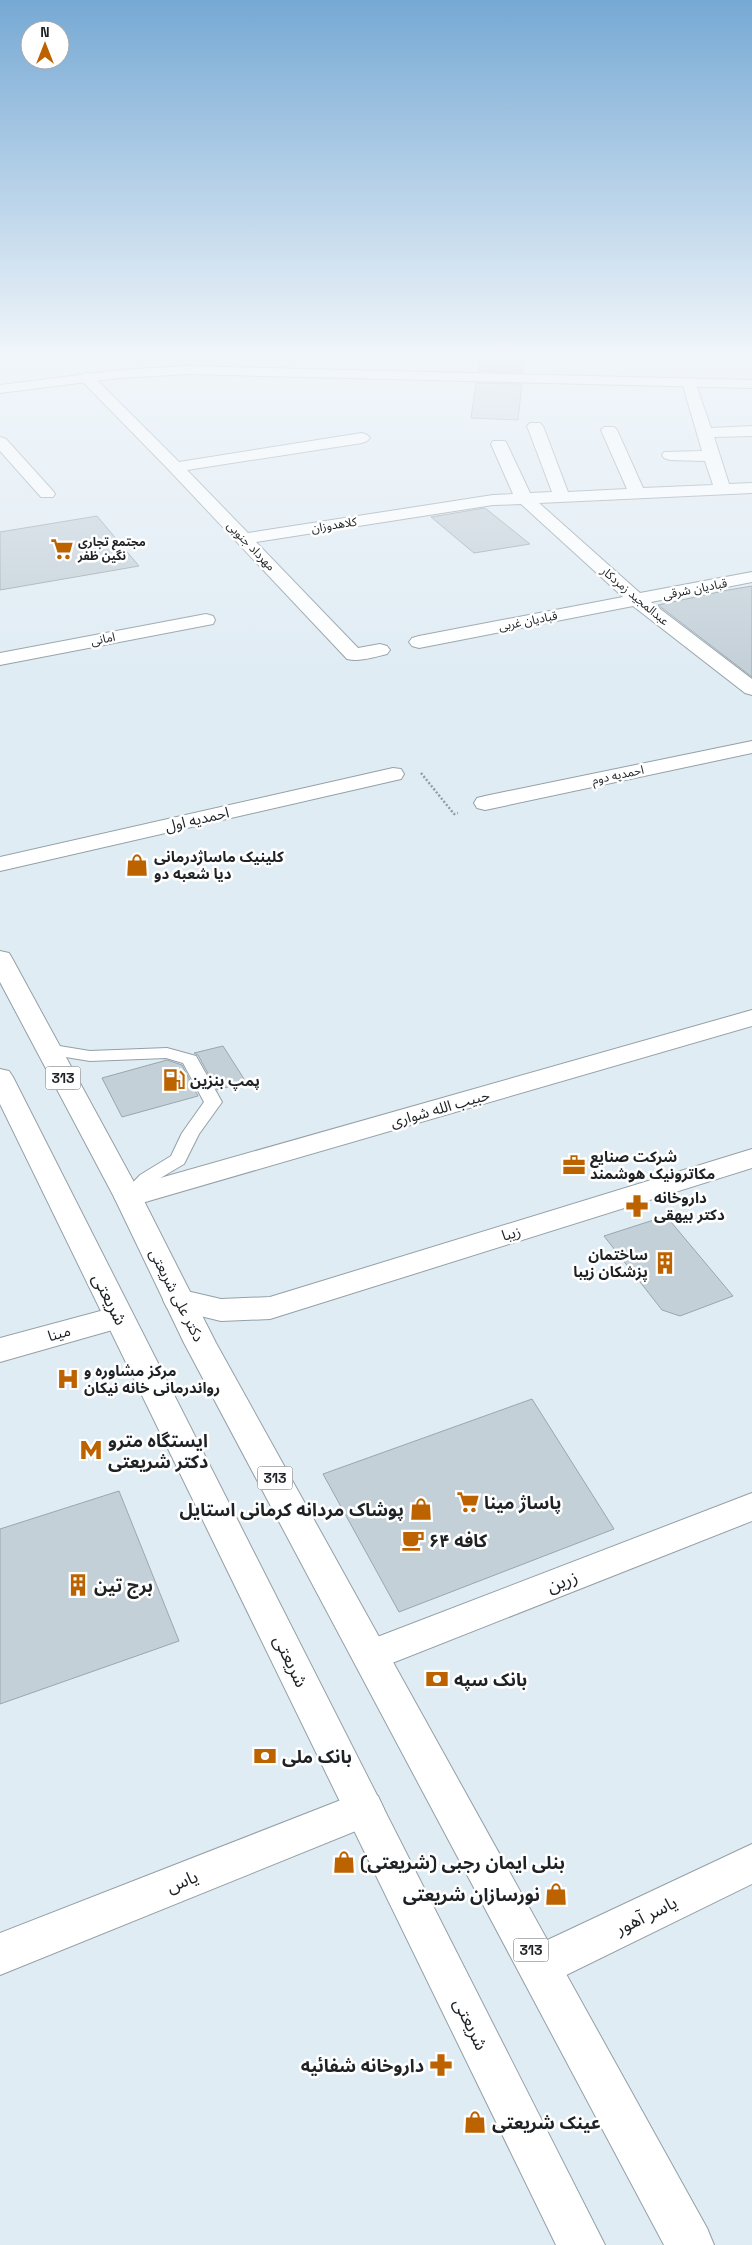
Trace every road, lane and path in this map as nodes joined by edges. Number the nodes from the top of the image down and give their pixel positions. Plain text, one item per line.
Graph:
1 (17, 460) edge
2 (169, 460) edge
3 (217, 460) edge
4 (507, 460) edge
5 (547, 460) edge
6 (622, 460) edge
7 (713, 460) edge
8 (19, 462) junction
9 (0, 466) edge
10 (175, 466) junction
11 (752, 488) edge
12 (722, 489) junction
13 (637, 492) junction
14 (47, 494) dead end
15 (560, 496) junction
16 (523, 497) junction
17 (244, 540) junction
18 (752, 577) edge
19 (637, 600) junction
20 (206, 620) dead end
21 (419, 642) dead end
22 (380, 650) dead end
23 (0, 659) edge
24 (752, 689) edge
25 (752, 747) edge
26 (393, 774) joint
27 (485, 804) joint
28 (0, 864) edge
29 (0, 958) edge
30 (752, 1018) edge
31 (47, 1049) junction
32 (0, 1077) edge
33 (752, 1158) edge
34 (128, 1197) junction
35 (178, 1300) junction
36 (119, 1317) junction
37 (0, 1350) edge
38 (752, 1507) edge
39 (372, 1655) junction
40 (364, 1808) junction
41 (752, 1864) edge
42 (0, 1954) edge
43 (539, 1966) junction
44 (581, 2245) edge
45 (690, 2245) edge

1 - 8 street
2 - 10 street, مهرداد جنوبی
3 - 10 street
4 - 16 street
5 - 15 street
6 - 13 street
7 - 12 street
8 - 9 street
8 - 14 street
10 - 17 street, مهرداد جنوبی
11 - 12 street, کلاهدوزان
12 - 13 street, کلاهدوزان
13 - 15 street, کلاهدوزان
15 - 16 street, کلاهدوزان
16 - 17 street, کلاهدوزان
16 - 19 street, عبدالمجید زمردکار
17 - 22 street, مهرداد جنوبی
18 - 19 street, قبادیان شرقی
19 - 21 street, قبادیان غربی
19 - 24 street, عبدالمجید زمردکار
20 - 23 street, امانی
25 - 27 street, احمدیه دوم
26 - 27 path
26 - 28 street, احمدیه اول
29 - 31 street, 313
30 - 34 street, حبیب الله شواری
31 - 34 street, 313
31 - 34 lane
32 - 36 street, شریعتی
33 - 35 street, زیبا
34 - 35 street, دکتر علی شریعتی / 313
35 - 39 street, دکتر علی شریعتی / 313
36 - 37 street, مینا
36 - 40 street, شریعتی
38 - 39 street, زرین
39 - 43 street, 313
40 - 42 street, یاس
40 - 44 street, شریعتی
41 - 43 street, یاسر آهور
43 - 45 street, 313

